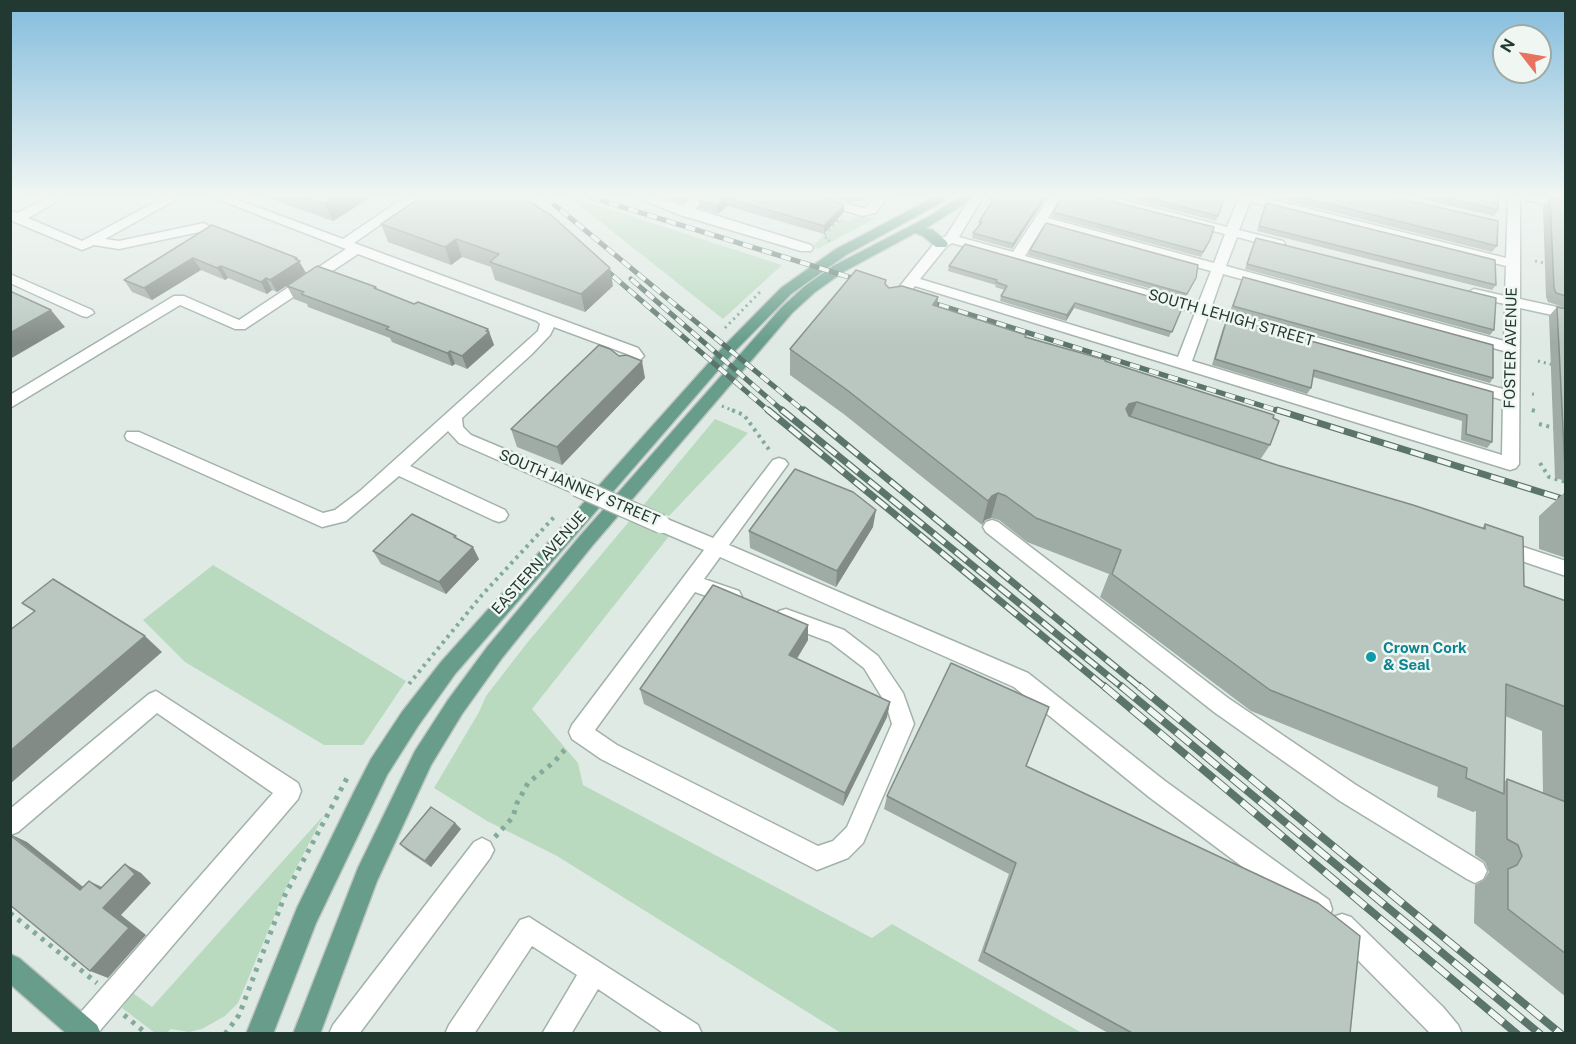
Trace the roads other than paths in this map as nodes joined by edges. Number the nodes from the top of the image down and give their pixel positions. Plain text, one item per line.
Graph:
1 (350, 246) joint
2 (798, 246) edge
3 (850, 246) edge
4 (882, 246) edge
5 (942, 246) edge
6 (967, 246) edge
7 (1024, 246) edge
8 (1135, 246) edge
9 (1227, 246) edge
10 (1285, 246) edge
11 (1442, 246) edge
12 (1511, 246) edge
13 (806, 248) dead end
14 (1294, 248) edge
15 (1017, 257) junction
16 (1512, 263) junction
17 (1218, 268) junction
18 (10, 278) edge
19 (912, 281) junction
20 (1464, 290) edge
21 (898, 299) edge
22 (1512, 302) junction
23 (1203, 310) junction
24 (87, 313) dead end
25 (1566, 315) edge
26 (542, 317) junction
27 (1511, 348) junction
28 (1183, 364) junction
29 (624, 367) edge
30 (1511, 397) junction
31 (10, 403) edge
32 (454, 416) junction
33 (133, 436) dead end
34 (779, 465) road end
35 (398, 468) junction
36 (499, 515) dead end
37 (992, 527) edge
38 (1485, 540) edge
39 (717, 548) junction
40 (1566, 569) edge
41 (691, 582) junction
42 (10, 824) edge
43 (482, 850) road end
44 (1475, 870) dead end
45 (12, 971) edge
46 (594, 971) junction
47 (661, 1026) edge
48 (86, 1031) edge
49 (259, 1034) edge
50 (306, 1034) edge
51 (342, 1034) edge
52 (458, 1034) edge
53 (555, 1034) edge
54 (689, 1034) edge
55 (1449, 1034) edge

1 - 26 street
1 - 31 street
2 - 13 street
3 - 49 main road, EASTERN AVENUE
4 - 50 main road, EASTERN AVENUE
5 - 19 street
6 - 15 street, SOUTH LEHIGH STREET
7 - 15 street
8 - 17 street
9 - 17 street
10 - 14 street
11 - 16 street
12 - 16 street, FOSTER AVENUE
15 - 23 street, SOUTH LEHIGH STREET
16 - 22 street, FOSTER AVENUE
17 - 23 street
17 - 27 street
18 - 24 street
19 - 21 street
19 - 28 street
20 - 22 street
22 - 25 street
22 - 27 street, FOSTER AVENUE
23 - 28 street
23 - 30 street, SOUTH LEHIGH STREET
26 - 29 street
26 - 32 street
27 - 30 street, FOSTER AVENUE
28 - 30 street, FOSTER AVENUE
32 - 35 street
32 - 39 street, SOUTH JANNEY STREET, bridge
33 - 35 street
34 - 39 street
35 - 36 street
37 - 44 street
38 - 40 street
39 - 41 street
39 - 55 street, SOUTH JANNEY STREET
41 - 41 street
42 - 48 street
43 - 51 street
45 - 48 main road
46 - 47 street
46 - 52 street
46 - 53 street
47 - 54 street

